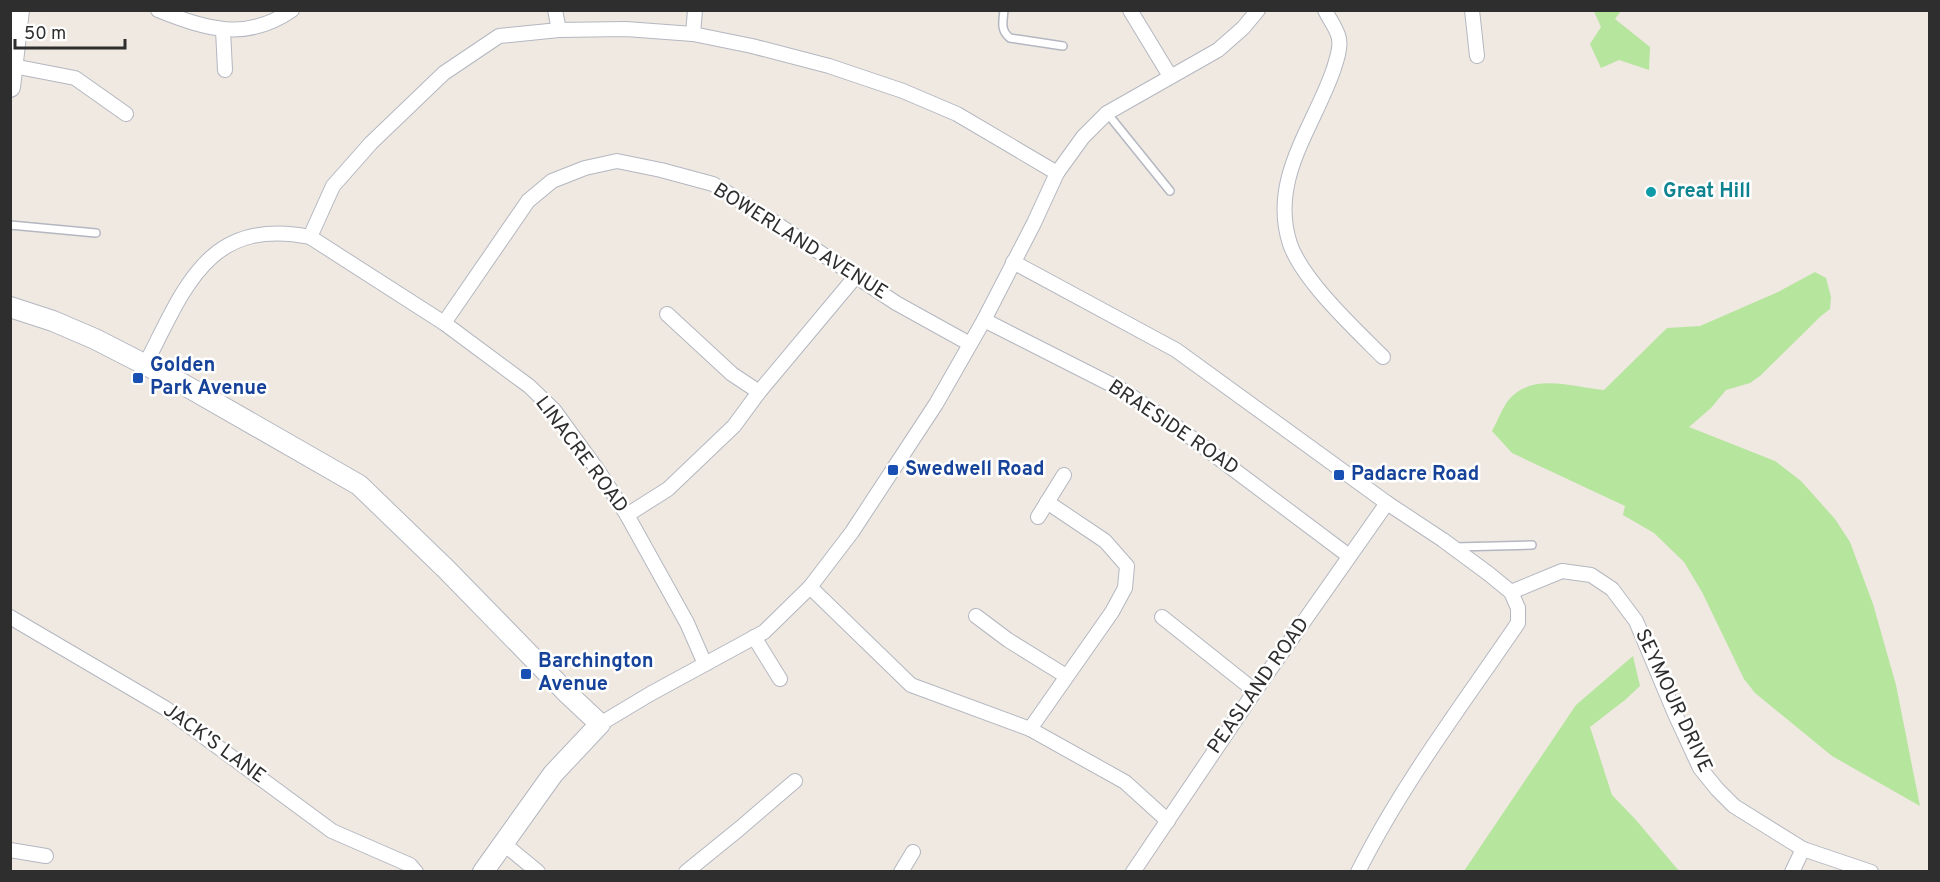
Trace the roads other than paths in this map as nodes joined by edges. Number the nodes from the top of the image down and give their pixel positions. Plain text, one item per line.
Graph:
1 (19, 10) edge
2 (158, 10) edge
3 (292, 10) edge
4 (555, 10) edge
5 (695, 10) edge
6 (1004, 10) edge
7 (1130, 10) edge
8 (1258, 10) edge
9 (1325, 10) edge
10 (1472, 10) edge
11 (223, 30) junction
12 (558, 30) junction
13 (693, 34) junction
14 (1063, 46) dead end
15 (1477, 56) dead end
16 (13, 66) junction
17 (225, 70) dead end
18 (1170, 76) junction
19 (10, 87) edge
20 (1107, 113) junction
21 (126, 114) dead end
22 (1057, 173) junction
23 (1170, 191) dead end
24 (10, 225) edge
25 (96, 233) dead end
26 (310, 237) junction
27 (1013, 262) junction
28 (856, 276) junction
29 (10, 307) edge
30 (667, 314) dead end
31 (984, 320) junction
32 (444, 323) junction
33 (970, 344) junction
34 (1383, 357) dead end
35 (145, 365) junction
36 (759, 392) junction
37 (1064, 475) dead end
38 (1047, 502) junction
39 (1388, 503) junction
40 (627, 515) junction
41 (1038, 517) dead end
42 (1532, 545) dead end
43 (1452, 547) junction
44 (1349, 556) junction
45 (810, 587) junction
46 (1510, 592) junction
47 (976, 616) dead end
48 (10, 617) edge
49 (1162, 617) dead end
50 (754, 637) junction
51 (705, 664) junction
52 (1066, 676) junction
53 (780, 679) dead end
54 (1255, 691) junction
55 (600, 724) junction
56 (1030, 729) junction
57 (795, 781) dead end
58 (1168, 821) junction
59 (504, 844) junction
60 (1803, 849) junction
61 (10, 850) edge
62 (914, 852) dead end
63 (46, 856) dead end
64 (416, 872) edge
65 (483, 872) edge
66 (538, 872) edge
67 (686, 872) edge
68 (901, 872) edge
69 (1133, 872) edge
70 (1358, 872) edge
71 (1792, 872) edge
72 (1871, 872) edge

1 - 16 street
2 - 11 street
3 - 11 street
4 - 12 street
5 - 13 street
6 - 14 lane
7 - 18 street
8 - 18 street
9 - 34 street
10 - 15 street
11 - 17 street
12 - 13 street
12 - 26 street
13 - 22 street
16 - 19 street
16 - 21 street
18 - 20 street
20 - 22 street
20 - 23 lane
22 - 27 street
24 - 25 lane
26 - 32 street, LINACRE ROAD
26 - 35 street
27 - 31 street
27 - 39 street
28 - 32 street, BOWERLAND AVENUE
28 - 33 street, BOWERLAND AVENUE
28 - 36 street
29 - 35 street
30 - 36 street
31 - 33 street
31 - 44 street, BRAESIDE ROAD
32 - 40 street, LINACRE ROAD
33 - 45 street
35 - 55 street
36 - 40 street
37 - 38 street
38 - 41 street
38 - 52 street
39 - 43 street
39 - 44 street, PEASLAND ROAD
40 - 51 street, LINACRE ROAD
42 - 43 lane
43 - 46 street
44 - 54 street, PEASLAND ROAD
45 - 50 street
45 - 56 street
46 - 60 street, SEYMOUR DRIVE
46 - 70 street
47 - 52 street
48 - 64 street, JACK'S LANE
49 - 54 street
50 - 51 street
50 - 53 street
51 - 55 street
52 - 56 street
54 - 58 street, PEASLAND ROAD
55 - 59 street
56 - 58 street
57 - 67 street
58 - 69 street, PEASLAND ROAD
59 - 65 street
59 - 66 street
60 - 71 street
60 - 72 street, SEYMOUR DRIVE
61 - 63 street
62 - 68 street

